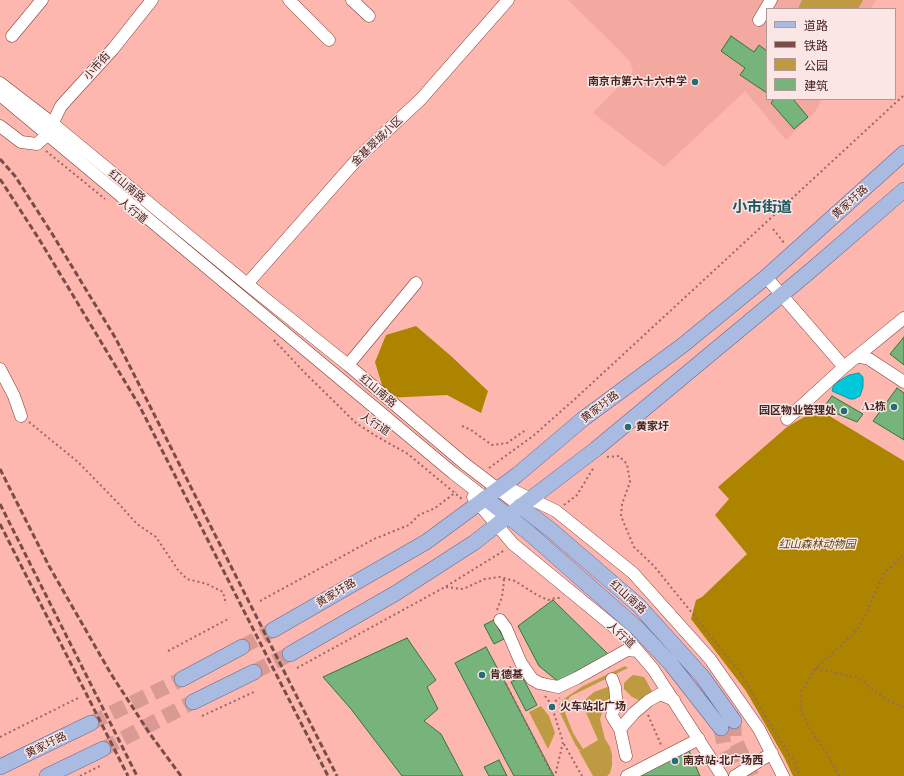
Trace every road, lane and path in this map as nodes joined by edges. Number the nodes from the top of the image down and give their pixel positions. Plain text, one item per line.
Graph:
1 (42, 0) edge
2 (152, 0) edge
3 (289, 0) edge
4 (352, 0) edge
5 (508, 0) edge
6 (766, 8) edge
7 (369, 16) dead end
8 (759, 20) dead end
9 (12, 36) dead end
10 (329, 40) dead end
11 (0, 83) edge
12 (904, 95) edge
13 (0, 96) edge
14 (52, 123) junction
15 (0, 126) edge
16 (47, 135) junction
17 (37, 144) junction
18 (904, 153) edge
19 (904, 190) edge
20 (106, 199) dead end
21 (766, 277) junction
22 (416, 283) dead end
23 (247, 284) junction
24 (780, 295) junction
25 (904, 318) edge
26 (274, 340) dead end
27 (860, 357) dead end
28 (348, 365) junction
29 (844, 367) junction
30 (0, 369) edge
31 (904, 382) edge
32 (20, 416) joint
33 (787, 420) dead end
34 (462, 426) dead end
35 (527, 429) dead end
36 (453, 473) junction
37 (481, 476) junction
38 (500, 487) junction
39 (460, 490) junction
40 (525, 502) junction
41 (478, 503) junction
42 (502, 520) junction
43 (904, 554) edge
44 (503, 578) dead end
45 (445, 586) dead end
46 (562, 598) dead end
47 (260, 602) dead end
48 (226, 604) dead end
49 (230, 618) dead end
50 (500, 620) joint
51 (273, 630) tunnel mouth
52 (242, 647) tunnel mouth
53 (168, 651) dead end
54 (637, 651) junction
55 (290, 654) tunnel mouth
56 (521, 663) junction
57 (816, 668) junction
58 (254, 672) tunnel mouth
59 (182, 679) tunnel mouth
60 (612, 679) dead end
61 (539, 683) junction
62 (256, 691) dead end
63 (78, 698) dead end
64 (674, 700) junction
65 (193, 702) tunnel mouth
66 (904, 707) edge
67 (653, 710) dead end
68 (202, 716) dead end
69 (91, 723) tunnel mouth
70 (620, 729) junction
71 (0, 737) edge
72 (699, 739) junction
73 (564, 742) junction
74 (664, 751) dead end
75 (772, 753) junction
76 (103, 756) joint
77 (626, 756) dead end
78 (0, 767) edge
79 (47, 776) edge
80 (80, 776) edge
81 (554, 776) edge
82 (582, 776) edge
83 (627, 776) edge
84 (722, 776) edge
85 (735, 776) edge
86 (783, 776) edge
87 (839, 776) edge

1 - 9 street
2 - 14 street, 小市街
3 - 10 street
4 - 7 street
5 - 23 street, 金基翠城小区
6 - 8 street
11 - 14 street, 红山南路
12 - 37 path
13 - 16 street, 红山南路
14 - 16 street, 小市街
14 - 23 street, 红山南路
15 - 17 street
16 - 17 street
16 - 36 street, 红山南路
17 - 20 path, 人行道
18 - 21 main road, 黄家圩路
19 - 24 main road
21 - 24 street
21 - 38 main road, 黄家圩路
22 - 28 street
23 - 28 street, 红山南路
24 - 29 street
24 - 40 main road
25 - 29 street
26 - 39 path, 人行道
27 - 31 street
28 - 37 street, 红山南路
29 - 33 street
30 - 32 street
32 - 48 path
34 - 35 path
36 - 39 street
36 - 41 street, 红山南路
37 - 38 street, 红山南路
38 - 40 street, 红山南路
38 - 41 main road, 黄家圩路
39 - 41 street
39 - 41 path, 人行道
39 - 47 path
40 - 42 main road
40 - 42 main road, 红山南路
40 - 75 street
41 - 42 main road, 红山南路
41 - 51 main road, 黄家圩路
42 - 54 street
42 - 55 main road
43 - 57 path
44 - 50 path
45 - 46 path
49 - 53 path
50 - 56 street
52 - 59 main road
54 - 61 street
54 - 64 street
56 - 61 street
56 - 81 path
57 - 66 path
57 - 87 path
58 - 65 main road
60 - 70 street
61 - 73 path
62 - 68 path
63 - 71 path
64 - 70 street
64 - 72 street
67 - 74 path
69 - 78 main road, 黄家圩路
70 - 77 street
72 - 83 street
72 - 84 street
73 - 81 path
73 - 82 path
75 - 85 street
75 - 86 street
76 - 79 main road
76 - 80 path

